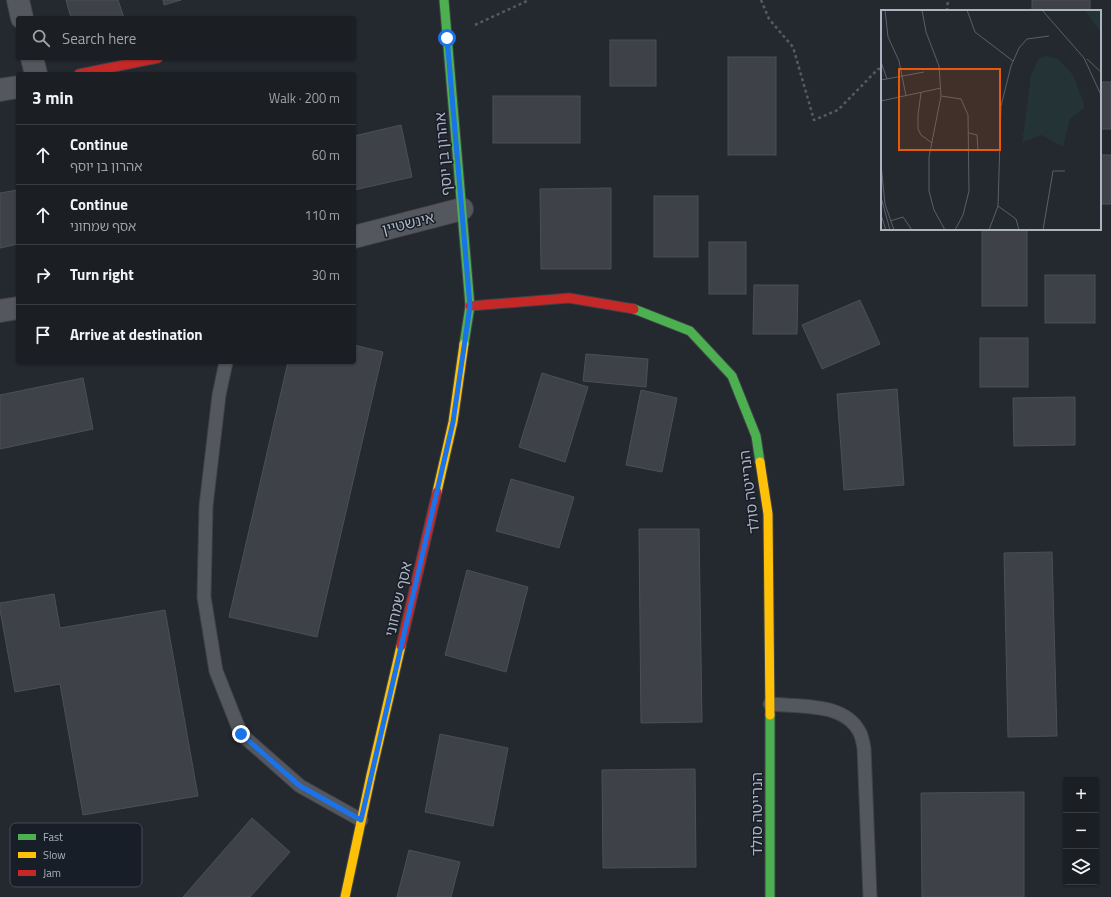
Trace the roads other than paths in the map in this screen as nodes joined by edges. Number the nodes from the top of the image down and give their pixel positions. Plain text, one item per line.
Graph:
1 (18, 0) edge
2 (444, 0) edge
3 (22, 16) edge
4 (32, 60) edge
5 (148, 60) edge
6 (36, 72) edge
7 (90, 72) edge
8 (16, 87) edge
9 (0, 90) edge
10 (462, 210) junction
11 (356, 236) edge
12 (470, 306) junction
13 (16, 308) edge
14 (0, 312) edge
15 (226, 364) edge
16 (770, 704) junction
17 (361, 820) junction
18 (345, 897) edge
19 (770, 897) edge
20 (870, 897) edge

1 - 3 street
2 - 10 street, אהרון בן יוסף
4 - 6 street
5 - 7 street
8 - 9 street
10 - 11 street, אינשטיין
10 - 12 street, אהרון בן יוסף
12 - 16 street, הנרייטה סולד
12 - 17 street, אסף שמחוני
13 - 14 street
15 - 17 lane
16 - 19 street, הנרייטה סולד
16 - 20 lane
17 - 18 street, אסף שמחוני

